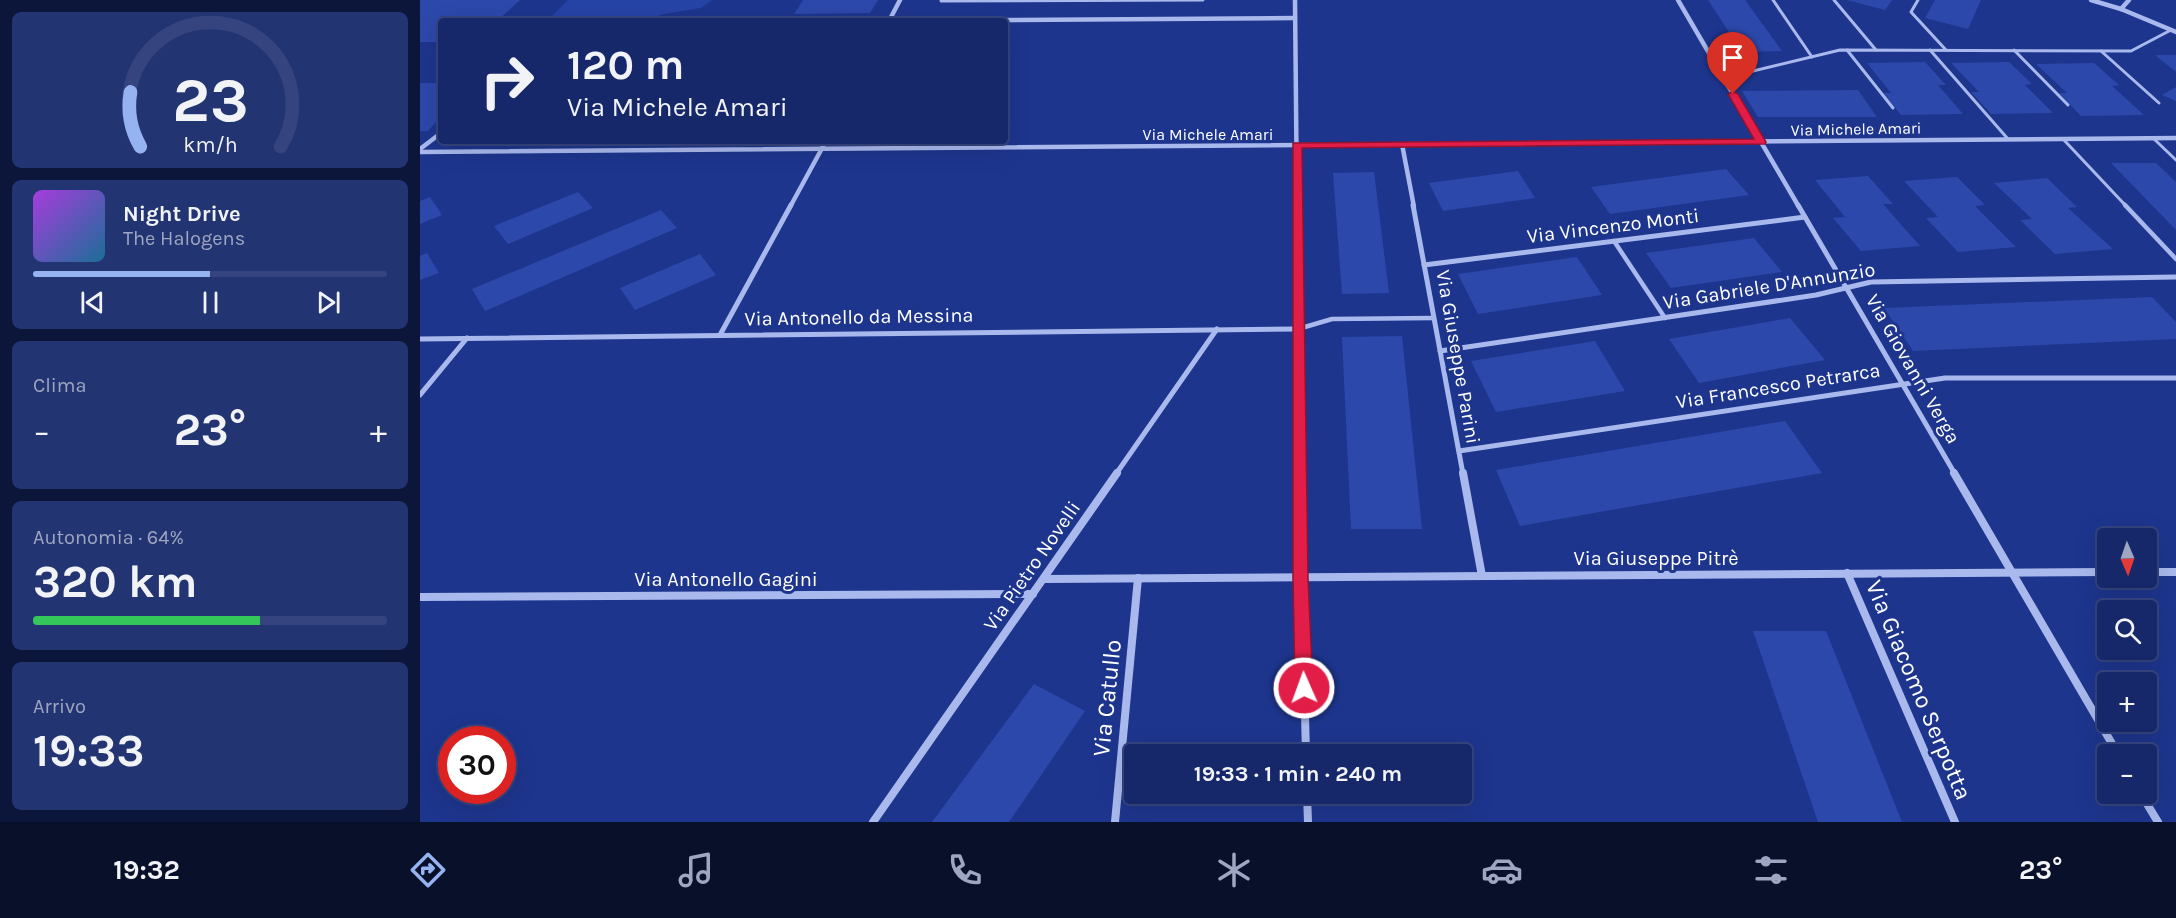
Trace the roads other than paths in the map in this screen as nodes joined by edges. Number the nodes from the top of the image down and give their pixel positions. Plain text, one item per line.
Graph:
1 (900, 0) edge
2 (1203, 0) edge
3 (1295, 0) edge
4 (1678, 0) edge
5 (1773, 0) edge
6 (1834, 0) edge
7 (1917, 0) edge
8 (2091, 0) edge
9 (2129, 0) edge
10 (941, 1) edge
11 (2121, 9) junction
12 (891, 18) edge
13 (1295, 18) junction
14 (1008, 20) edge
15 (2174, 31) edge
16 (1847, 50) junction
17 (1876, 50) junction
18 (1930, 50) junction
19 (1946, 50) junction
20 (2014, 50) junction
21 (2101, 51) junction
22 (1812, 57) junction
23 (1724, 78) junction
24 (2159, 103) dead end
25 (2068, 105) dead end
26 (1893, 108) dead end
27 (438, 136) edge
28 (2152, 138) junction
29 (2176, 138) edge
30 (2008, 139) junction
31 (2063, 139) junction
32 (1761, 142) junction
33 (824, 144) edge
34 (1402, 144) junction
35 (1296, 145) junction
36 (822, 149) junction
37 (420, 151) edge
38 (2176, 160) edge
39 (1805, 217) junction
40 (1614, 241) junction
41 (2176, 259) edge
42 (1424, 265) junction
43 (2176, 277) edge
44 (1847, 287) junction
45 (1434, 318) junction
46 (1665, 318) junction
47 (1217, 329) junction
48 (1298, 329) junction
49 (720, 335) junction
50 (466, 338) junction
51 (420, 339) edge
52 (1440, 351) junction
53 (2176, 378) edge
54 (1903, 384) junction
55 (420, 394) edge
56 (1459, 452) junction
57 (2097, 572) edge
58 (2157, 572) edge
59 (2176, 572) edge
60 (1847, 573) junction
61 (2012, 573) junction
62 (1482, 576) junction
63 (1138, 578) junction
64 (1300, 578) junction
65 (1044, 579) junction
66 (1033, 594) junction
67 (420, 597) edge
68 (1306, 744) edge
69 (2112, 744) edge
70 (1307, 804) edge
71 (2147, 804) edge
72 (873, 822) edge
73 (1114, 822) edge
74 (1308, 822) edge
75 (1955, 822) edge
76 (2158, 822) edge

1 - 12 street
2 - 10 lane
3 - 13 street
4 - 23 street, Via Giovanni Verga
5 - 22 lane
6 - 17 lane
7 - 19 lane
8 - 11 street
9 - 11 street
11 - 15 street
13 - 14 street
13 - 35 street
15 - 21 lane
16 - 17 lane
16 - 22 lane
16 - 26 lane
17 - 18 lane
18 - 19 lane
18 - 30 lane
19 - 20 lane
20 - 21 lane
20 - 25 lane
21 - 24 lane
22 - 23 lane
23 - 32 street, Via Giovanni Verga
27 - 37 street
28 - 29 street, Via Michele Amari
28 - 31 street, Via Michele Amari
28 - 38 lane
30 - 31 street, Via Michele Amari
30 - 32 street, Via Michele Amari
31 - 41 lane
32 - 34 street, Via Michele Amari
32 - 39 street, Via Giovanni Verga
33 - 36 street
34 - 35 street, Via Michele Amari
34 - 42 street, Via Giuseppe Parini
35 - 36 street, Via Michele Amari
35 - 48 street
36 - 37 street, Via Michele Amari
36 - 49 street
39 - 40 street, Via Vincenzo Monti
39 - 44 street, Via Giovanni Verga
40 - 42 street, Via Vincenzo Monti
40 - 46 lane
42 - 45 street, Via Giuseppe Parini
43 - 44 street, Via Gabriele D'Annunzio
44 - 46 street, Via Gabriele D'Annunzio
44 - 54 street, Via Giovanni Verga
45 - 48 lane
45 - 52 street, Via Giuseppe Parini
46 - 52 street, Via Gabriele D'Annunzio
47 - 48 street, Via Antonello da Messina
47 - 49 street, Via Antonello da Messina
47 - 65 street, Via Pietro Novelli
48 - 64 street
49 - 50 street, Via Antonello da Messina
50 - 51 street, Via Antonello da Messina
50 - 55 street
52 - 56 street, Via Giuseppe Parini
53 - 54 street, Via Francesco Petrarca
54 - 56 street, Via Francesco Petrarca
54 - 61 street, Via Giovanni Verga
56 - 62 street, Via Giuseppe Parini
57 - 61 street, Via Giuseppe Pitrè
58 - 59 street
60 - 61 street, Via Giuseppe Pitrè
60 - 62 street, Via Giuseppe Pitrè
60 - 75 street, Via Giacomo Serpotta
61 - 69 street, Via Giovanni Verga
62 - 64 street, Via Giuseppe Pitrè
63 - 64 street, Via Giuseppe Pitrè
63 - 65 street, Via Giuseppe Pitrè
63 - 73 street, Via Catullo
64 - 68 street
65 - 66 street, Via Pietro Novelli
66 - 67 street, Via Antonello Gagini
66 - 72 street, Via Pietro Novelli
70 - 74 street
71 - 76 street

